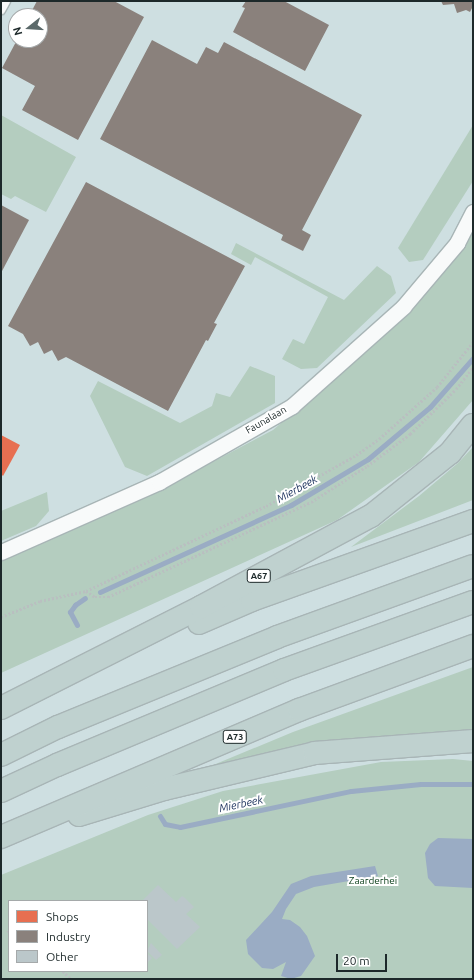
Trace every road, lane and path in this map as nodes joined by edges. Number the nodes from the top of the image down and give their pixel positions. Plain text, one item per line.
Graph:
1 (6, 1) edge
2 (1, 10) edge
3 (473, 212) edge
4 (473, 342) edge
5 (473, 367) edge
6 (473, 425) edge
7 (473, 520) edge
8 (1, 552) edge
9 (473, 566) edge
10 (86, 591) junction
11 (473, 602) edge
12 (1, 617) edge
13 (473, 646) edge
14 (23, 697) junction
15 (1, 708) edge
16 (473, 741) edge
17 (1, 755) edge
18 (1, 791) edge
19 (1, 837) edge
20 (1, 840) edge

1 - 2 lane
3 - 8 street, Faunalaan
4 - 10 path
5 - 10 path
6 - 14 highway, A67
7 - 14 highway
9 - 17 highway
10 - 12 path
11 - 18 highway
13 - 19 highway, A73
14 - 15 highway
16 - 20 highway

